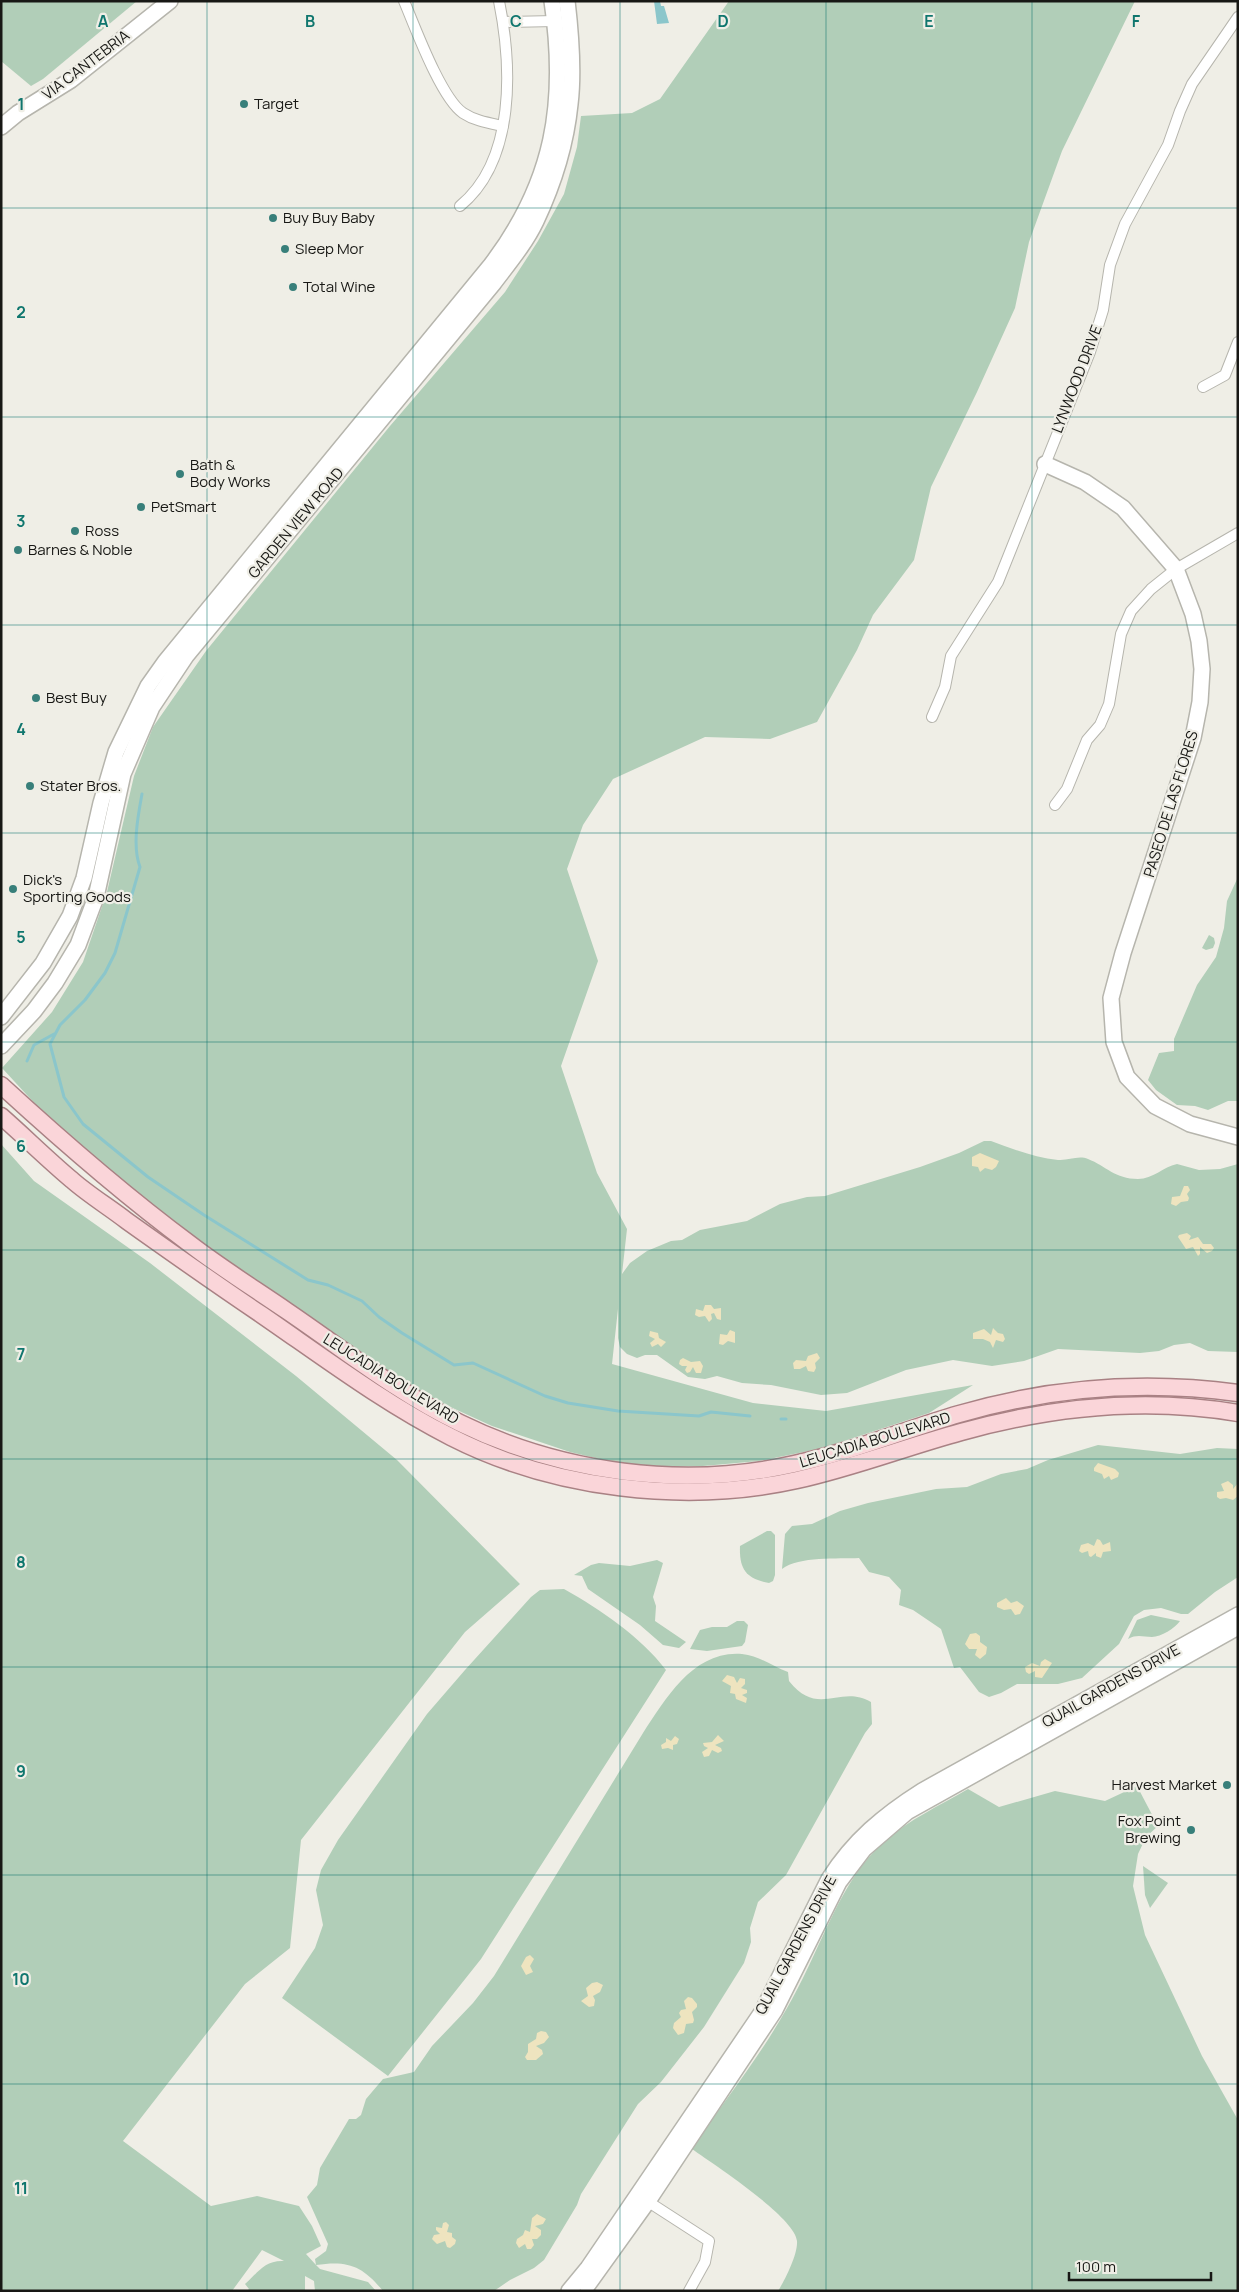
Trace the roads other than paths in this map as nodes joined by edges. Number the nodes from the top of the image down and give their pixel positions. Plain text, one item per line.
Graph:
1 (170, 1) edge
2 (499, 1) edge
3 (552, 1) edge
4 (567, 1) edge
5 (408, 2) edge
6 (1238, 17) edge
7 (555, 21) junction
8 (503, 22) junction
9 (1, 126) edge
10 (503, 126) junction
11 (460, 206) dead end
12 (1238, 342) edge
13 (1203, 387) dead end
14 (1045, 464) junction
15 (1238, 532) edge
16 (1176, 569) junction
17 (932, 717) dead end
18 (1056, 805) dead end
19 (1, 1017) edge
20 (1, 1046) edge
21 (1, 1085) edge
22 (1, 1116) edge
23 (1238, 1137) edge
24 (1238, 1394) edge
25 (1238, 1413) edge
26 (1238, 1615) edge
27 (1238, 1628) edge
28 (643, 2198) junction
29 (569, 2291) edge
30 (583, 2291) edge
31 (689, 2291) edge

1 - 9 main road, VIA CANTEBRIA
2 - 8 street
3 - 7 main road, GARDEN VIEW ROAD
4 - 20 main road, GARDEN VIEW ROAD
5 - 10 street
6 - 14 street, LYNWOOD DRIVE
7 - 8 street
7 - 19 main road, GARDEN VIEW ROAD
8 - 10 street
10 - 11 street
12 - 13 street
14 - 16 main road, PASEO DE LAS FLORES
14 - 17 street, LYNWOOD DRIVE
15 - 16 street
16 - 18 street
16 - 23 main road, PASEO DE LAS FLORES
21 - 24 main road, LEUCADIA BOULEVARD
22 - 25 main road, LEUCADIA BOULEVARD
26 - 28 main road, QUAIL GARDENS DRIVE
27 - 28 main road, QUAIL GARDENS DRIVE
28 - 29 main road, QUAIL GARDENS DRIVE
28 - 30 main road, QUAIL GARDENS DRIVE
28 - 31 street

